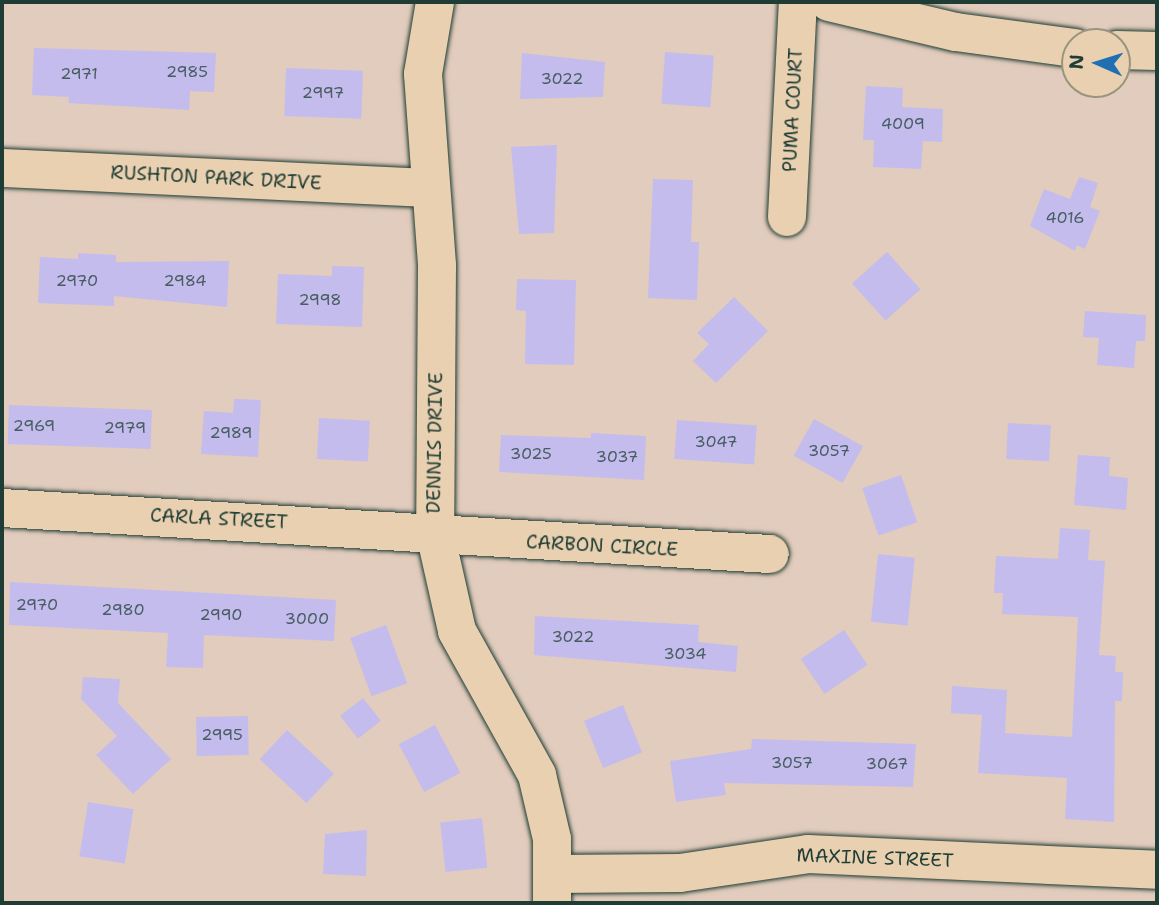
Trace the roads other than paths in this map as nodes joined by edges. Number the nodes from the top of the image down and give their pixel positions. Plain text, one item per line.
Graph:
1 (435, 2) edge
2 (798, 2) edge
3 (829, 2) edge
4 (1061, 46) edge
5 (1131, 50) edge
6 (1157, 51) edge
7 (2, 168) edge
8 (431, 188) junction
9 (787, 217) dead end
10 (2, 508) edge
11 (435, 533) junction
12 (770, 554) dead end
13 (1157, 870) edge
14 (552, 889) edge

1 - 8 street, DENNIS DRIVE
2 - 9 street, PUMA COURT
3 - 4 street
5 - 6 street
7 - 8 street, RUSHTON PARK DRIVE
8 - 11 street, DENNIS DRIVE
10 - 11 street, CARLA STREET
11 - 12 street, CARBON CIRCLE
11 - 14 street, DENNIS DRIVE
13 - 14 street, MAXINE STREET

